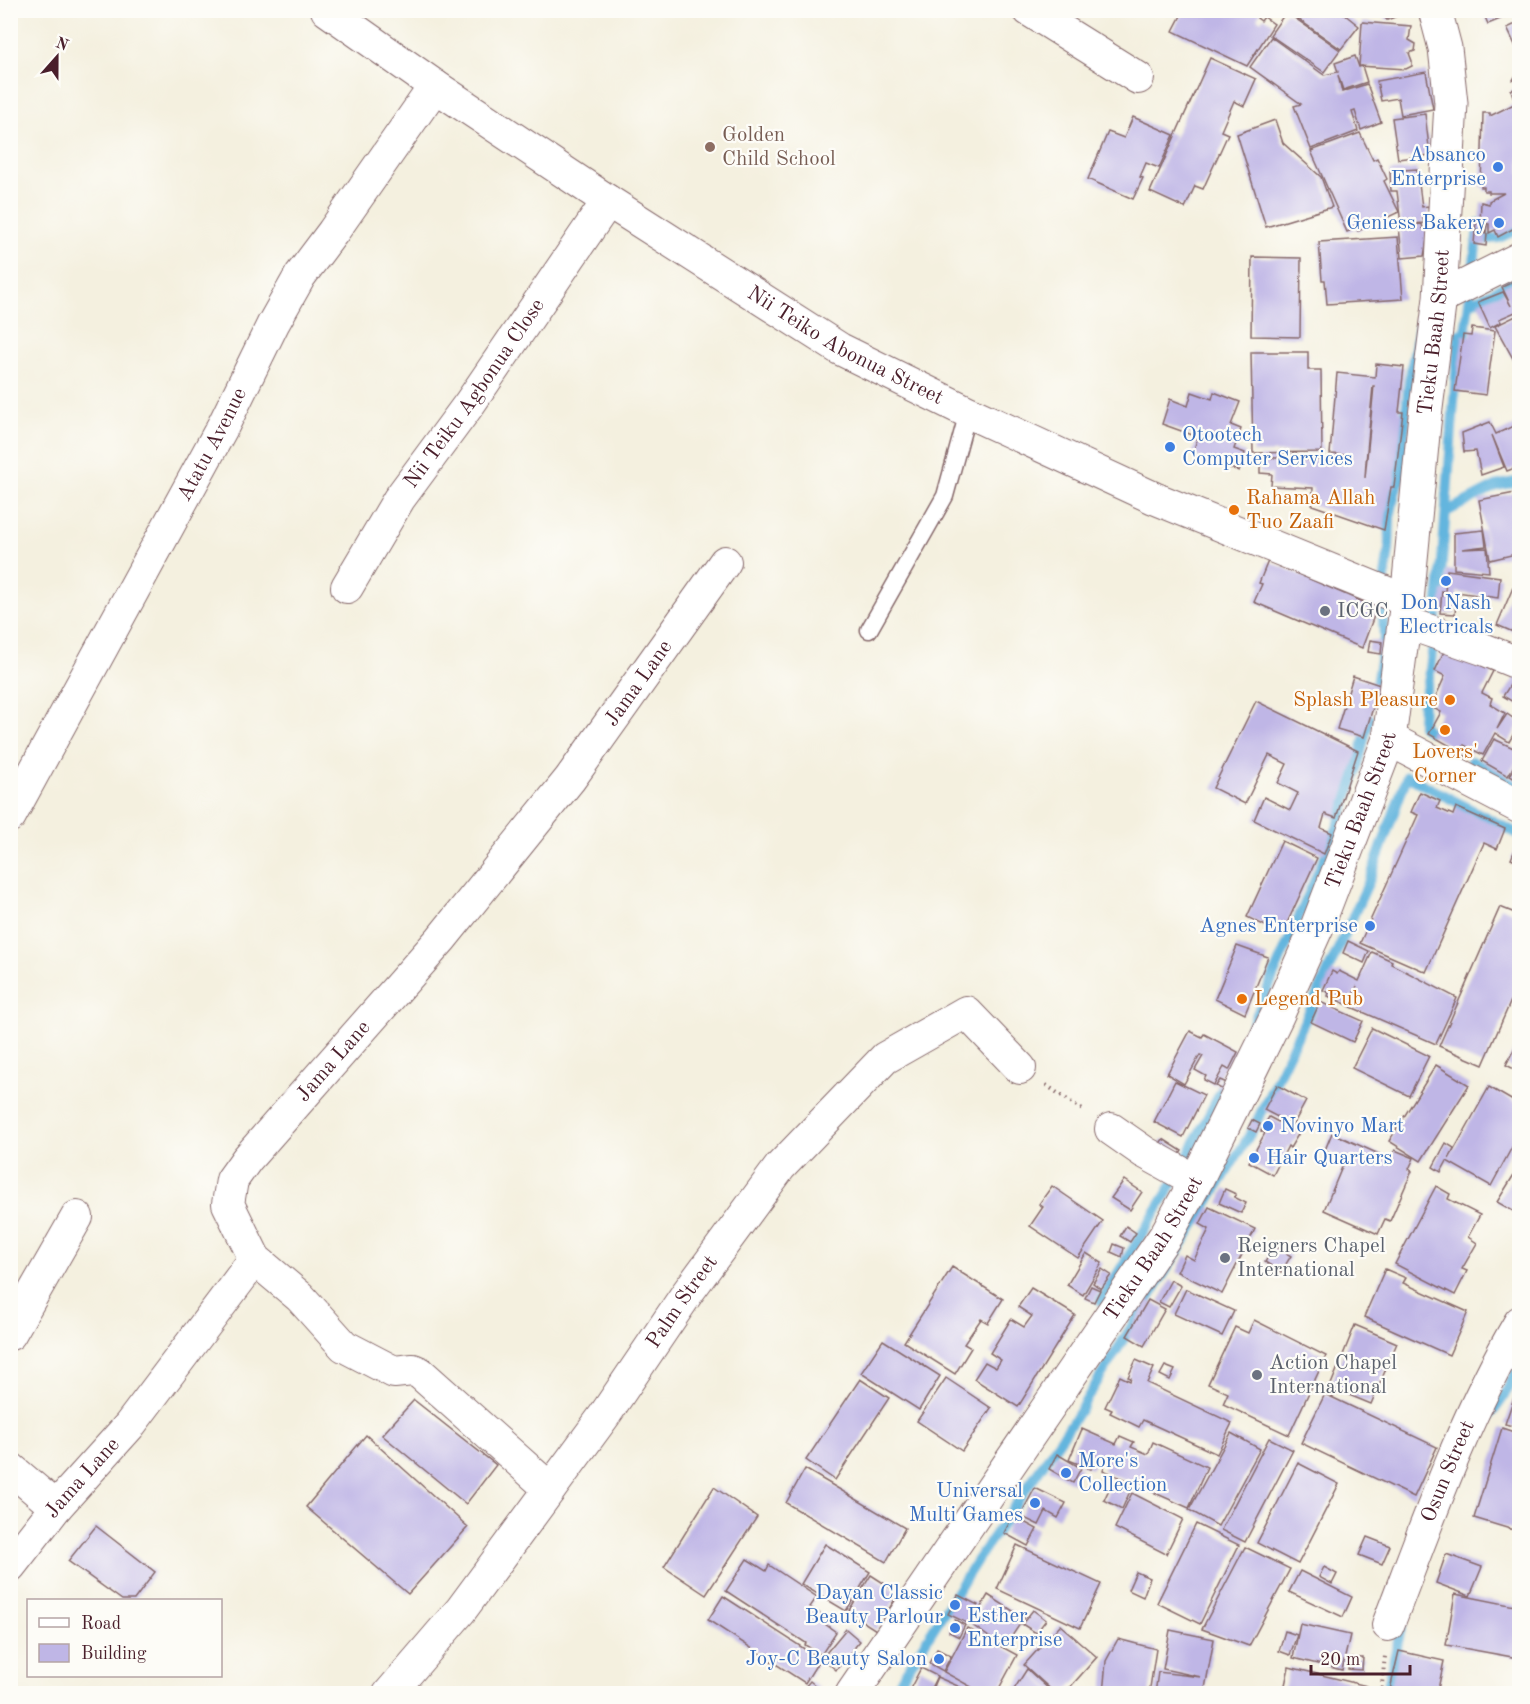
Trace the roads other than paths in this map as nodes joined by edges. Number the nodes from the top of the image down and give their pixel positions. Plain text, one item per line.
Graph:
1 (327, 10) edge
2 (1029, 10) edge
3 (1435, 10) edge
4 (1138, 78) dead end
5 (435, 86) junction
6 (608, 201) junction
7 (1520, 258) edge
8 (1440, 298) junction
9 (968, 412) junction
10 (725, 562) dead end
11 (347, 587) dead end
12 (1405, 612) junction
13 (868, 630) dead end
14 (1520, 664) edge
15 (1389, 739) junction
16 (1520, 807) edge
17 (10, 816) edge
18 (1020, 1068) road end
19 (1111, 1129) road end
20 (1196, 1181) junction
21 (77, 1217) dead end
22 (255, 1259) junction
23 (1520, 1322) edge
24 (10, 1334) edge
25 (10, 1468) edge
26 (550, 1489) junction
27 (56, 1508) junction
28 (10, 1566) edge
29 (1388, 1625) dead end
30 (402, 1690) edge
31 (852, 1694) edge

1 - 5 street, Nii Teiko Abonua Street
2 - 4 street
3 - 8 street, Tieku Baah Street
5 - 6 street, Nii Teiko Abonua Street
5 - 17 street, Atatu Avenue
6 - 9 street, Nii Teiko Abonua Street
6 - 11 street, Nii Teiku Agbonua Close
7 - 8 street
8 - 12 street, Tieku Baah Street
9 - 12 street, Nii Teiko Abonua Street
9 - 13 lane
10 - 22 street, Jama Lane
12 - 14 street, Nii Teiko Abonua Street
12 - 15 street, Tieku Baah Street
15 - 16 street
15 - 20 street, Tieku Baah Street
18 - 26 street, Palm Street
19 - 20 street
20 - 31 street, Tieku Baah Street
21 - 24 street
22 - 26 street
22 - 27 street, Jama Lane
23 - 29 street, Osun Street
25 - 27 street
26 - 30 street, Palm Street
27 - 28 street, Jama Lane

